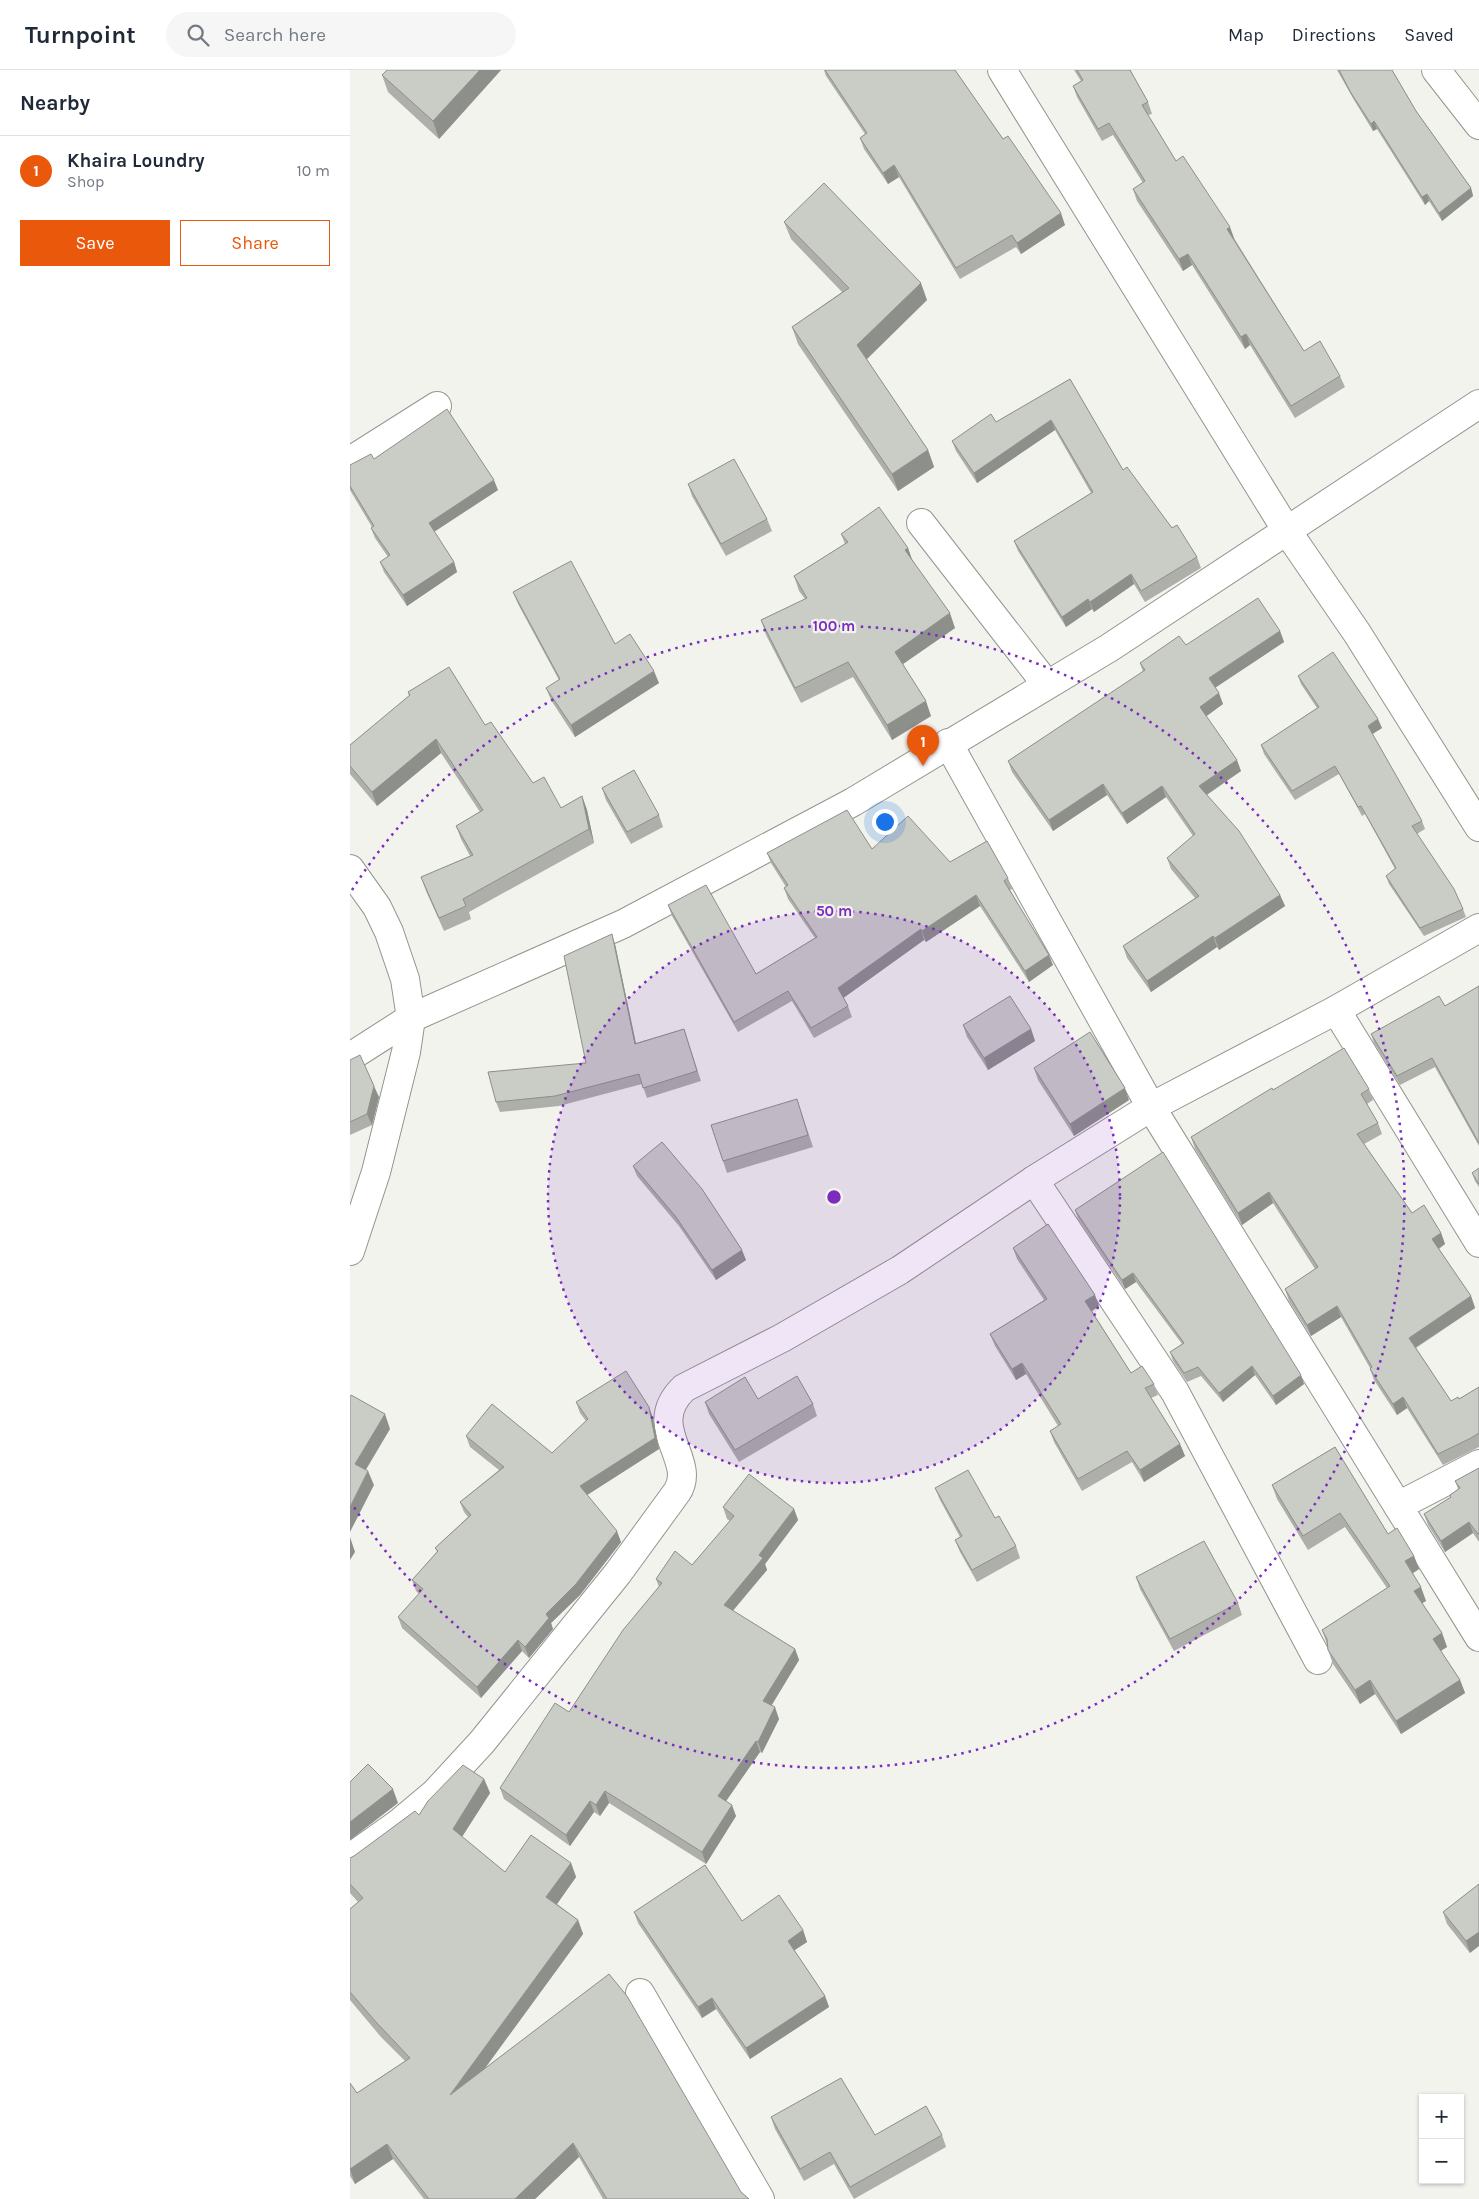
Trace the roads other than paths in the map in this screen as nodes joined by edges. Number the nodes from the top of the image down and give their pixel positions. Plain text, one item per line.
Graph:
1 (1002, 70) edge
2 (1436, 70) edge
3 (1479, 125) edge
4 (437, 406) dead end
5 (1478, 408) edge
6 (350, 461) edge
7 (921, 523) dead end
8 (1287, 531) junction
9 (1047, 685) junction
10 (948, 743) junction
11 (1479, 826) edge
12 (350, 869) edge
13 (1479, 928) edge
14 (1336, 1010) junction
15 (411, 1018) junction
16 (350, 1057) edge
17 (1151, 1107) junction
18 (1034, 1180) junction
19 (1479, 1243) edge
20 (350, 1250) edge
21 (1479, 1464) edge
22 (1398, 1506) junction
23 (1479, 1637) edge
24 (1318, 1660) dead end
25 (350, 1858) edge
26 (640, 1993) dead end
27 (760, 2199) edge

1 - 8 street
2 - 3 street
4 - 6 street
5 - 8 street
7 - 9 street
8 - 9 street
8 - 11 street
9 - 10 street
10 - 15 street
10 - 17 street
12 - 15 street
13 - 14 street
14 - 17 street
14 - 19 street
15 - 16 street
15 - 20 street
17 - 18 street
17 - 22 street
18 - 24 street
18 - 25 street
21 - 22 street
22 - 23 street
26 - 27 street

